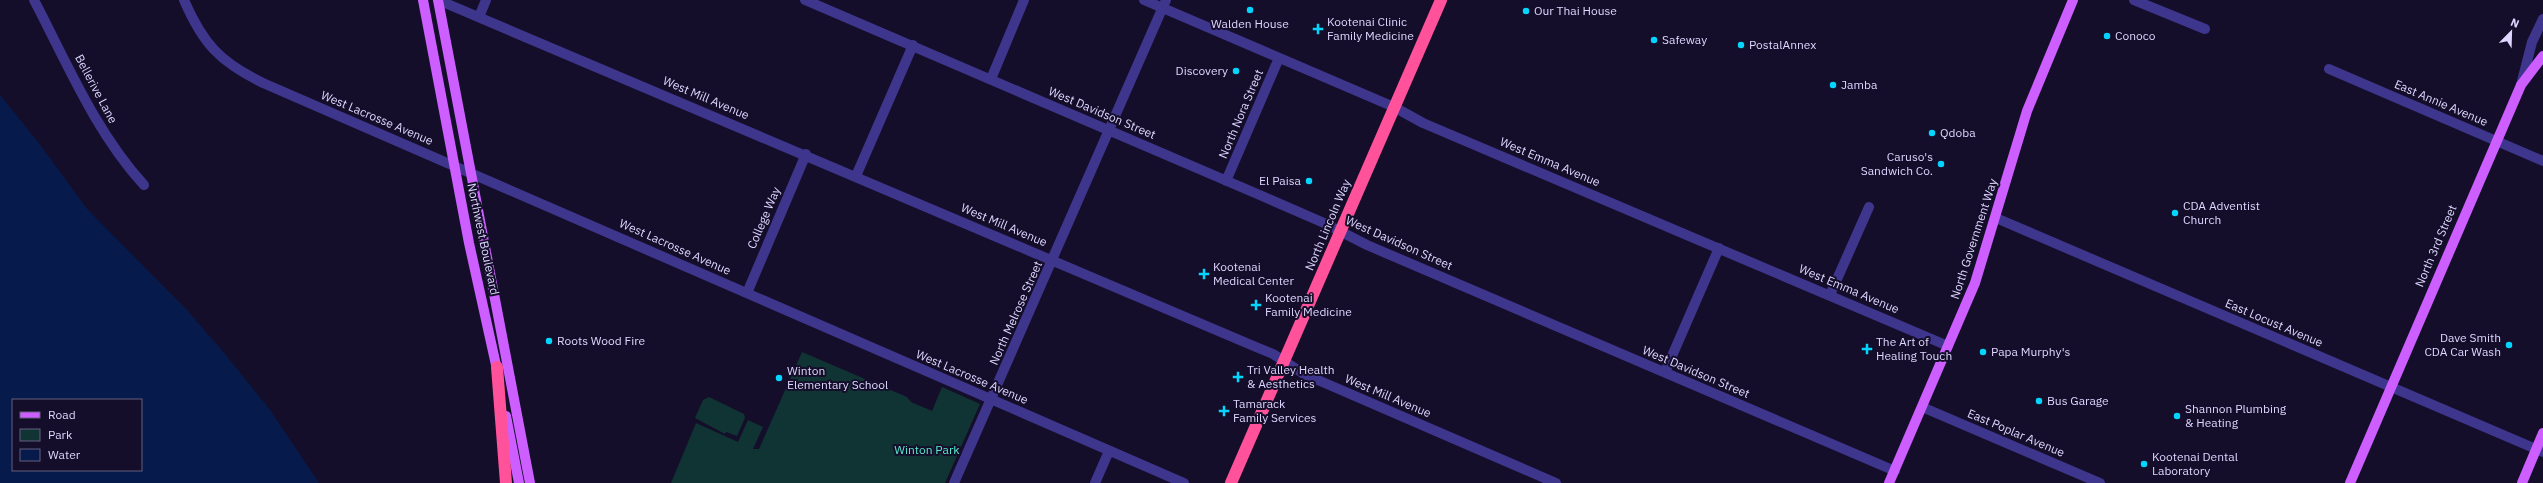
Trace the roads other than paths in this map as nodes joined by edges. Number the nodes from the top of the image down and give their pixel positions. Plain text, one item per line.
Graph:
1 (34, 0) edge
2 (184, 0) edge
3 (423, 0) edge
4 (438, 0) edge
5 (486, 0) edge
6 (805, 0) edge
7 (1024, 0) edge
8 (1144, 0) edge
9 (1441, 0) edge
10 (2073, 0) edge
11 (2134, 0) edge
12 (1165, 4) edge
13 (479, 17) junction
14 (2543, 19) edge
15 (2205, 29) dead end
16 (912, 45) junction
17 (2543, 56) edge
18 (1279, 58) junction
19 (2329, 69) dead end
20 (991, 79) junction
21 (2521, 85) junction
22 (1394, 107) junction
23 (1110, 130) junction
24 (2496, 141) junction
25 (806, 154) junction
26 (2543, 161) edge
27 (455, 166) junction
28 (470, 173) junction
29 (856, 176) junction
30 (1226, 180) junction
31 (144, 185) dead end
32 (1868, 207) dead end
33 (1996, 218) junction
34 (1340, 231) junction
35 (1719, 248) junction
36 (1054, 260) junction
37 (747, 293) junction
38 (1830, 295) junction
39 (1948, 346) junction
40 (1284, 362) junction
41 (497, 367) junction
42 (1665, 372) junction
43 (2391, 387) junction
44 (991, 399) junction
45 (1922, 406) junction
46 (2543, 433) edge
47 (1109, 451) junction
48 (2540, 451) edge
49 (1895, 471) junction
50 (506, 483) edge
51 (518, 483) edge
52 (530, 483) edge
53 (954, 483) edge
54 (1095, 483) edge
55 (1184, 483) edge
56 (1231, 483) edge
57 (1556, 483) edge
58 (1890, 483) edge
59 (2100, 483) edge
60 (2350, 483) edge
61 (2522, 483) edge

1 - 31 street, Bellerive Lane
2 - 27 street, West Lacrosse Avenue
3 - 27 main road, Northwest Boulevard
4 - 13 street, West Mill Avenue
4 - 28 main road, Northwest Boulevard
5 - 13 street
6 - 16 street, West Davidson Street
7 - 20 street
8 - 12 street, West Emma Avenue
9 - 22 highway, North Lincoln Way
10 - 33 main road, North Government Way
11 - 15 street
12 - 18 street, West Emma Avenue
12 - 23 street, North Melrose Street
13 - 25 street, West Mill Avenue
14 - 21 street, North 3rd Street
16 - 20 street, West Davidson Street
16 - 29 street
17 - 21 main road
18 - 22 street, West Emma Avenue
18 - 30 street, North Nora Street
19 - 24 street, East Annie Avenue
20 - 23 street, West Davidson Street
21 - 24 main road, North 3rd Street
22 - 34 highway, North Lincoln Way
22 - 35 street, West Emma Avenue
23 - 30 street, West Davidson Street
23 - 36 street, North Melrose Street
24 - 26 street, East Annie Avenue
24 - 43 main road, North 3rd Street
25 - 29 street, West Mill Avenue
25 - 37 street, College Way
27 - 28 street, West Lacrosse Avenue
27 - 41 main road, Northwest Boulevard
28 - 37 street, West Lacrosse Avenue
28 - 52 main road, Northwest Boulevard
29 - 36 street, West Mill Avenue
30 - 34 street, West Davidson Street
32 - 38 street
33 - 39 main road, North Government Way
33 - 43 street, East Locust Avenue
34 - 40 highway, North Lincoln Way
34 - 42 street, West Davidson Street
35 - 38 street, West Emma Avenue
35 - 42 street
36 - 40 street, West Mill Avenue
36 - 44 street, North Melrose Street
37 - 44 street, West Lacrosse Avenue
38 - 39 street, West Emma Avenue
39 - 45 main road, North Government Way
40 - 56 highway, North Lincoln Way
40 - 57 street, West Mill Avenue
41 - 50 highway
41 - 51 main road, Northwest Boulevard
42 - 49 street, West Davidson Street
43 - 48 street, East Locust Avenue
43 - 60 main road, North 3rd Street
44 - 47 street, West Lacrosse Avenue
44 - 53 street, North Melrose Street
45 - 49 main road, North Government Way
45 - 59 street, East Poplar Avenue
46 - 48 main road
47 - 54 street
47 - 55 street, West Lacrosse Avenue
48 - 61 main road
49 - 58 main road, North Government Way

